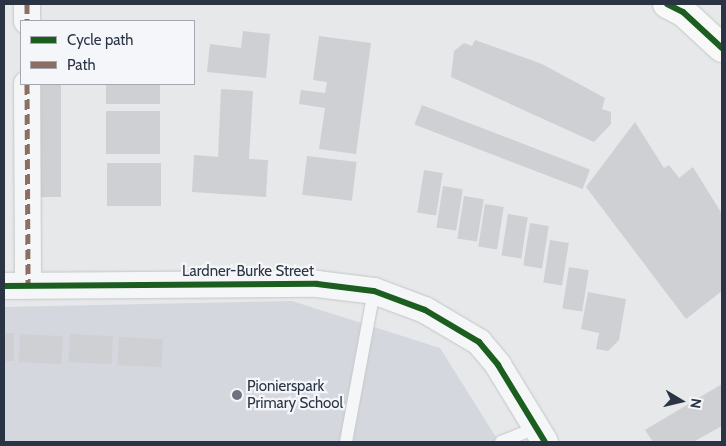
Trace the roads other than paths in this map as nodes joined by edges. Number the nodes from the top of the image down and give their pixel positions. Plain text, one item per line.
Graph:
1 (27, 4) edge
2 (667, 4) edge
3 (27, 20) edge
4 (722, 48) edge
5 (27, 85) edge
6 (16, 286) edge
7 (374, 291) junction
8 (540, 435) edge
9 (346, 442) edge
10 (500, 442) edge

1 - 3 street
2 - 4 street
5 - 6 street
6 - 7 street, Lardner-Burke Street
7 - 8 street, Lardner-Burke Street
7 - 9 lane
8 - 10 lane

